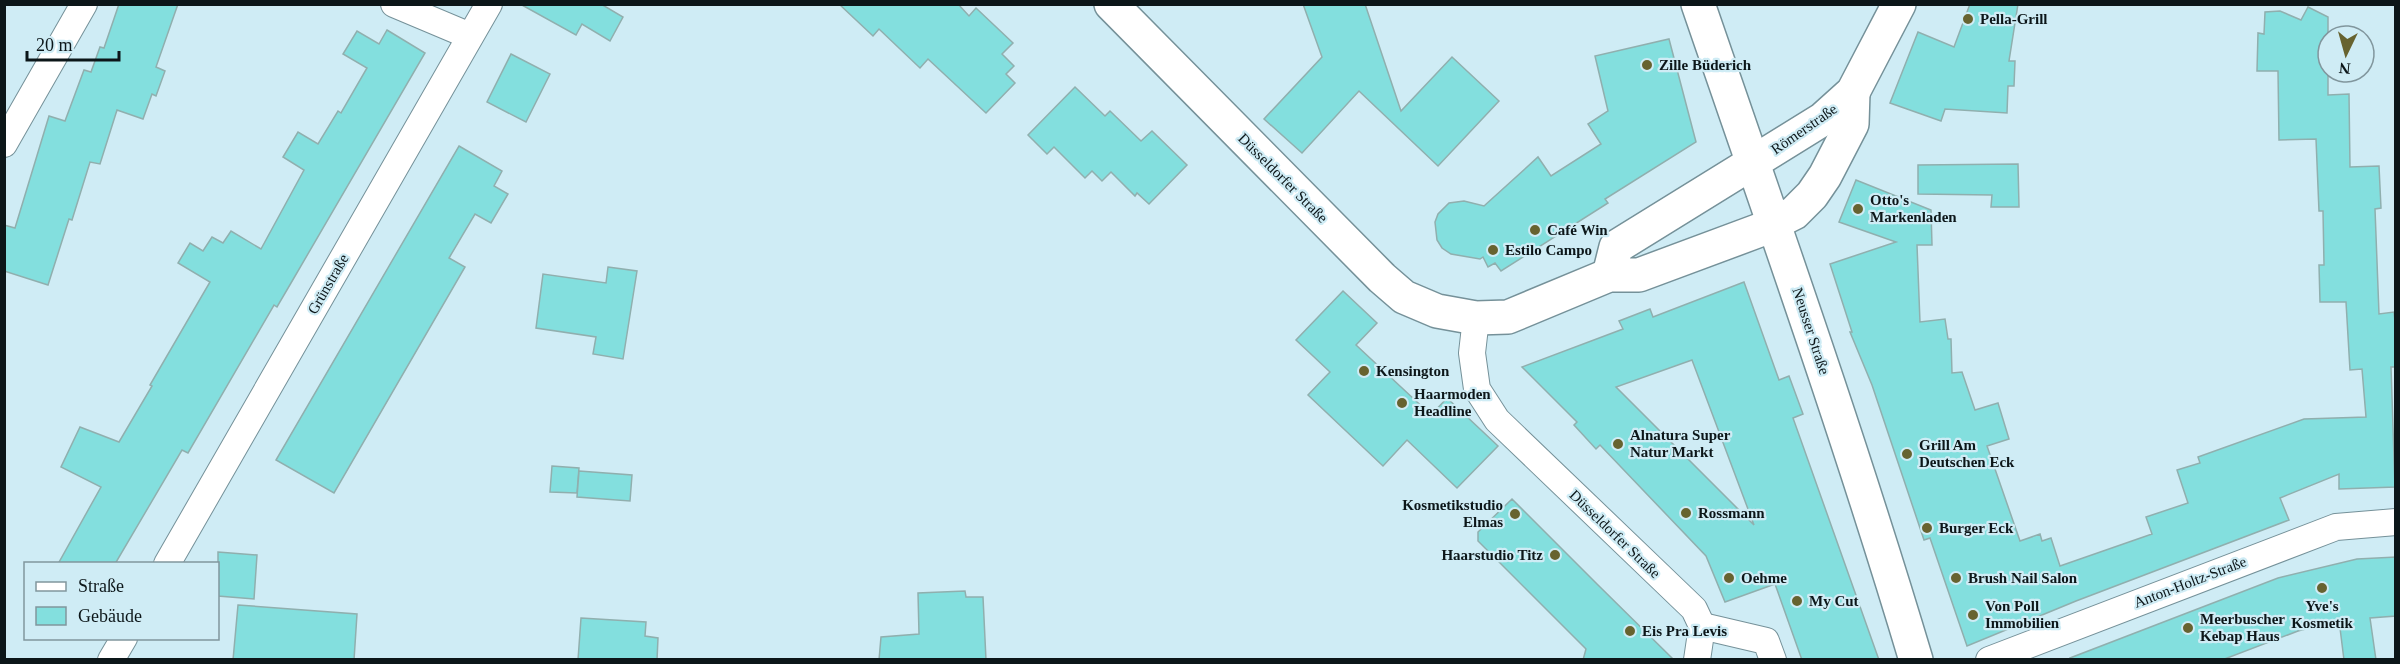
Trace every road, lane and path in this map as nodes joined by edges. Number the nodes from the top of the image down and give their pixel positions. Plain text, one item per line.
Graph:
1 (84, 4) edge
2 (394, 4) edge
3 (489, 4) edge
4 (1111, 4) edge
5 (1698, 4) edge
6 (1899, 4) edge
7 (470, 36) junction
8 (1853, 92) junction
9 (4, 144) edge
10 (1752, 164) junction
11 (1775, 223) junction
12 (1609, 276) junction
13 (1476, 318) junction
14 (2396, 522) edge
15 (168, 562) edge
16 (1702, 626) junction
17 (123, 640) edge
18 (111, 660) edge
19 (1696, 660) edge
20 (1773, 660) edge
21 (1916, 660) edge
22 (1989, 660) edge

1 - 9 street
2 - 7 street
3 - 7 street, Grünstraße
4 - 13 main road, Düsseldorfer Straße
5 - 10 main road, Neusser Straße
6 - 8 main road, Römerstraße
7 - 15 street, Grünstraße
8 - 10 main road, Römerstraße
8 - 11 main road, Römerstraße
10 - 11 main road, Neusser Straße
10 - 12 main road
11 - 12 main road, Düsseldorfer Straße
11 - 21 main road, Neusser Straße
12 - 13 main road, Düsseldorfer Straße
13 - 16 street, Düsseldorfer Straße
14 - 22 street, Anton-Holtz-Straße
16 - 19 street
16 - 20 street
17 - 18 street

